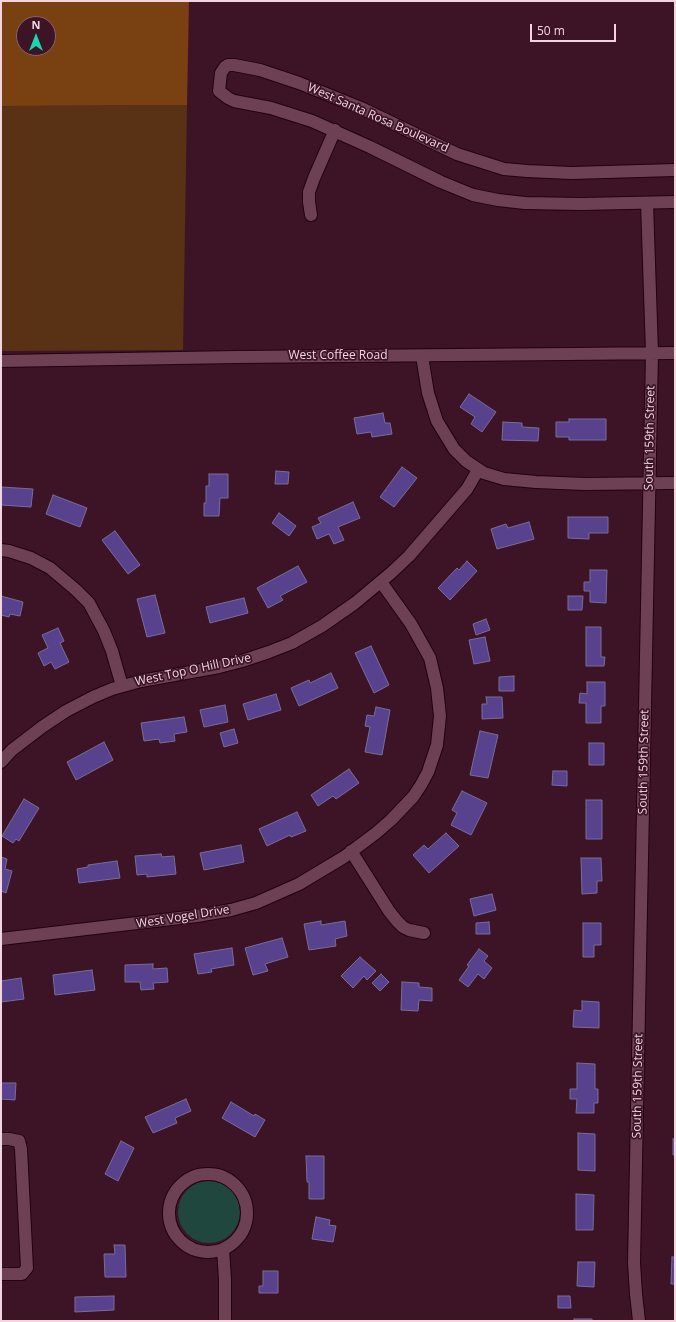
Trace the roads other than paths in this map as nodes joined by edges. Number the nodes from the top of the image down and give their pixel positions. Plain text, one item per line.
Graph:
1 (335, 130) junction
2 (675, 170) edge
3 (675, 202) edge
4 (647, 203) junction
5 (311, 215) dead end
6 (652, 353) junction
7 (675, 353) edge
8 (422, 356) junction
9 (1, 361) edge
10 (478, 470) junction
11 (648, 483) junction
12 (675, 483) edge
13 (1, 550) edge
14 (381, 582) junction
15 (122, 686) junction
16 (1, 762) edge
17 (351, 851) junction
18 (424, 933) dead end
19 (1, 939) edge
20 (1, 1139) edge
21 (223, 1249) junction
22 (1, 1274) edge
23 (225, 1321) edge
24 (639, 1321) edge

1 - 2 street, West Santa Rosa Boulevard
1 - 4 street, West Santa Rosa Boulevard
1 - 5 street
3 - 4 street, West Santa Rosa Boulevard
4 - 6 street, South 159th Street
6 - 7 street, West Coffee Road
6 - 8 street, West Coffee Road
6 - 11 street, South 159th Street
8 - 9 street, West Coffee Road
8 - 10 street
10 - 11 street
10 - 14 street, West Top O Hill Drive
11 - 12 street
11 - 24 street, South 159th Street
13 - 15 street
14 - 15 street, West Top O Hill Drive
14 - 17 street, West Vogel Drive
15 - 16 street, West Top O Hill Drive
17 - 18 street
17 - 19 street, West Vogel Drive
20 - 22 street
21 - 21 street
21 - 23 street

